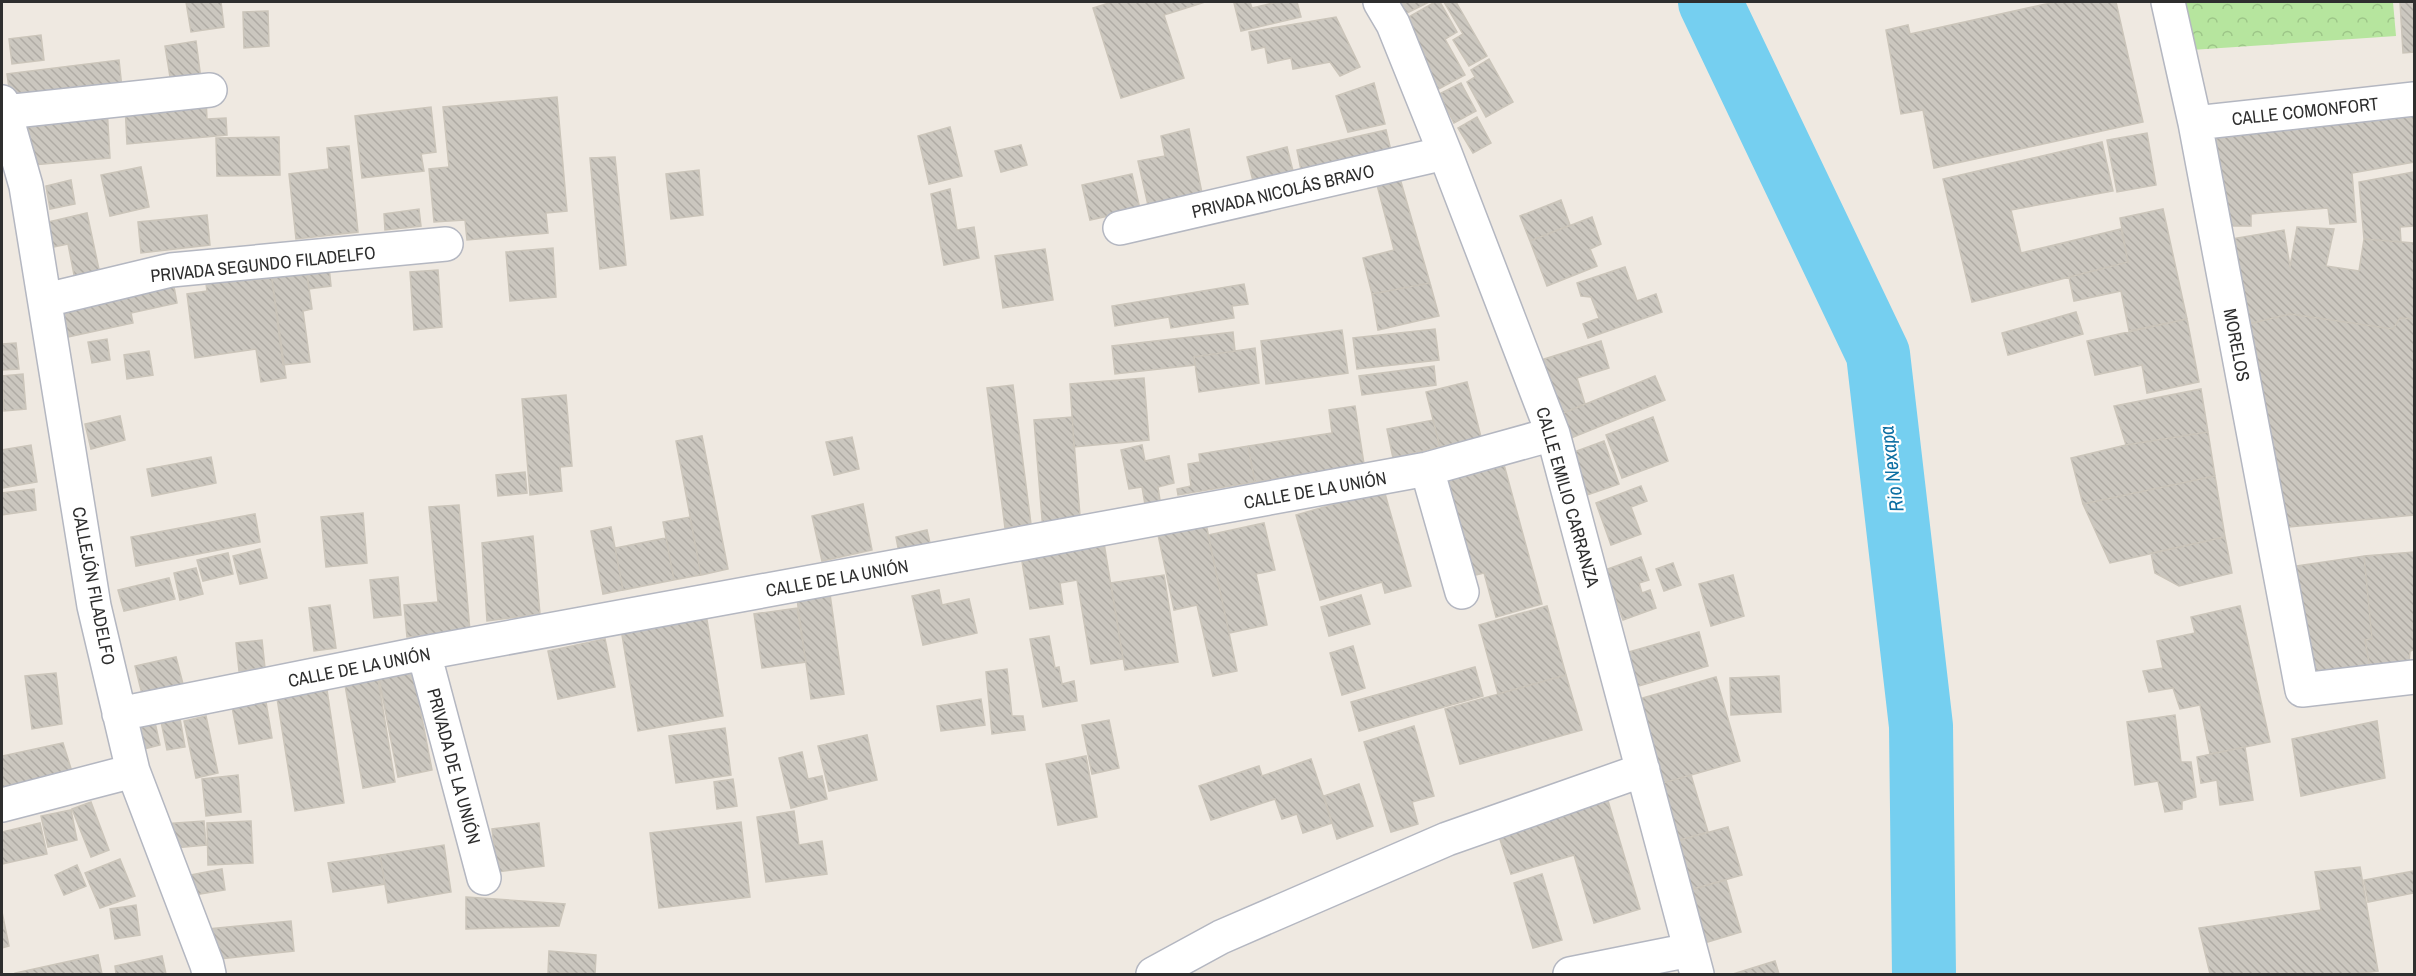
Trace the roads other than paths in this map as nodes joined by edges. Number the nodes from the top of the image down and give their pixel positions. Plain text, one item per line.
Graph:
1 (1380, 2) edge
2 (2168, 2) edge
3 (210, 90) dead end
4 (2415, 99) edge
5 (3, 107) edge
6 (2195, 123) junction
7 (1445, 153) junction
8 (14, 185) edge
9 (1120, 228) dead end
10 (446, 244) dead end
11 (46, 300) junction
12 (1552, 434) junction
13 (1427, 469) junction
14 (1462, 592) dead end
15 (424, 653) junction
16 (2415, 677) edge
17 (119, 714) junction
18 (1643, 770) junction
19 (132, 771) junction
20 (2, 805) edge
21 (484, 878) dead end
22 (1694, 962) edge
23 (208, 975) edge
24 (1153, 975) edge
25 (1570, 975) edge

1 - 7 street, CALLE EMILIO CARRANZA
2 - 6 street, MORELOS
3 - 5 street
4 - 6 street, CALLE COMONFORT
5 - 8 street, CALLEJÓN FILADELFO
6 - 16 street, MORELOS
7 - 9 street, PRIVADA NICOLÁS BRAVO
7 - 12 street, CALLE EMILIO CARRANZA
8 - 11 street, CALLEJÓN FILADELFO
10 - 11 street, PRIVADA SEGUNDO FILADELFO
11 - 17 street, CALLEJÓN FILADELFO
12 - 13 street, CALLE DE LA UNIÓN
12 - 18 street, CALLE EMILIO CARRANZA
13 - 14 street
13 - 15 street, CALLE DE LA UNIÓN
15 - 17 street, CALLE DE LA UNIÓN
15 - 21 street, PRIVADA DE LA UNIÓN
17 - 19 street, CALLEJÓN FILADELFO
18 - 22 street, CALLE EMILIO CARRANZA
18 - 24 street
19 - 20 street
19 - 23 street, CALLEJÓN FILADELFO
22 - 25 street

